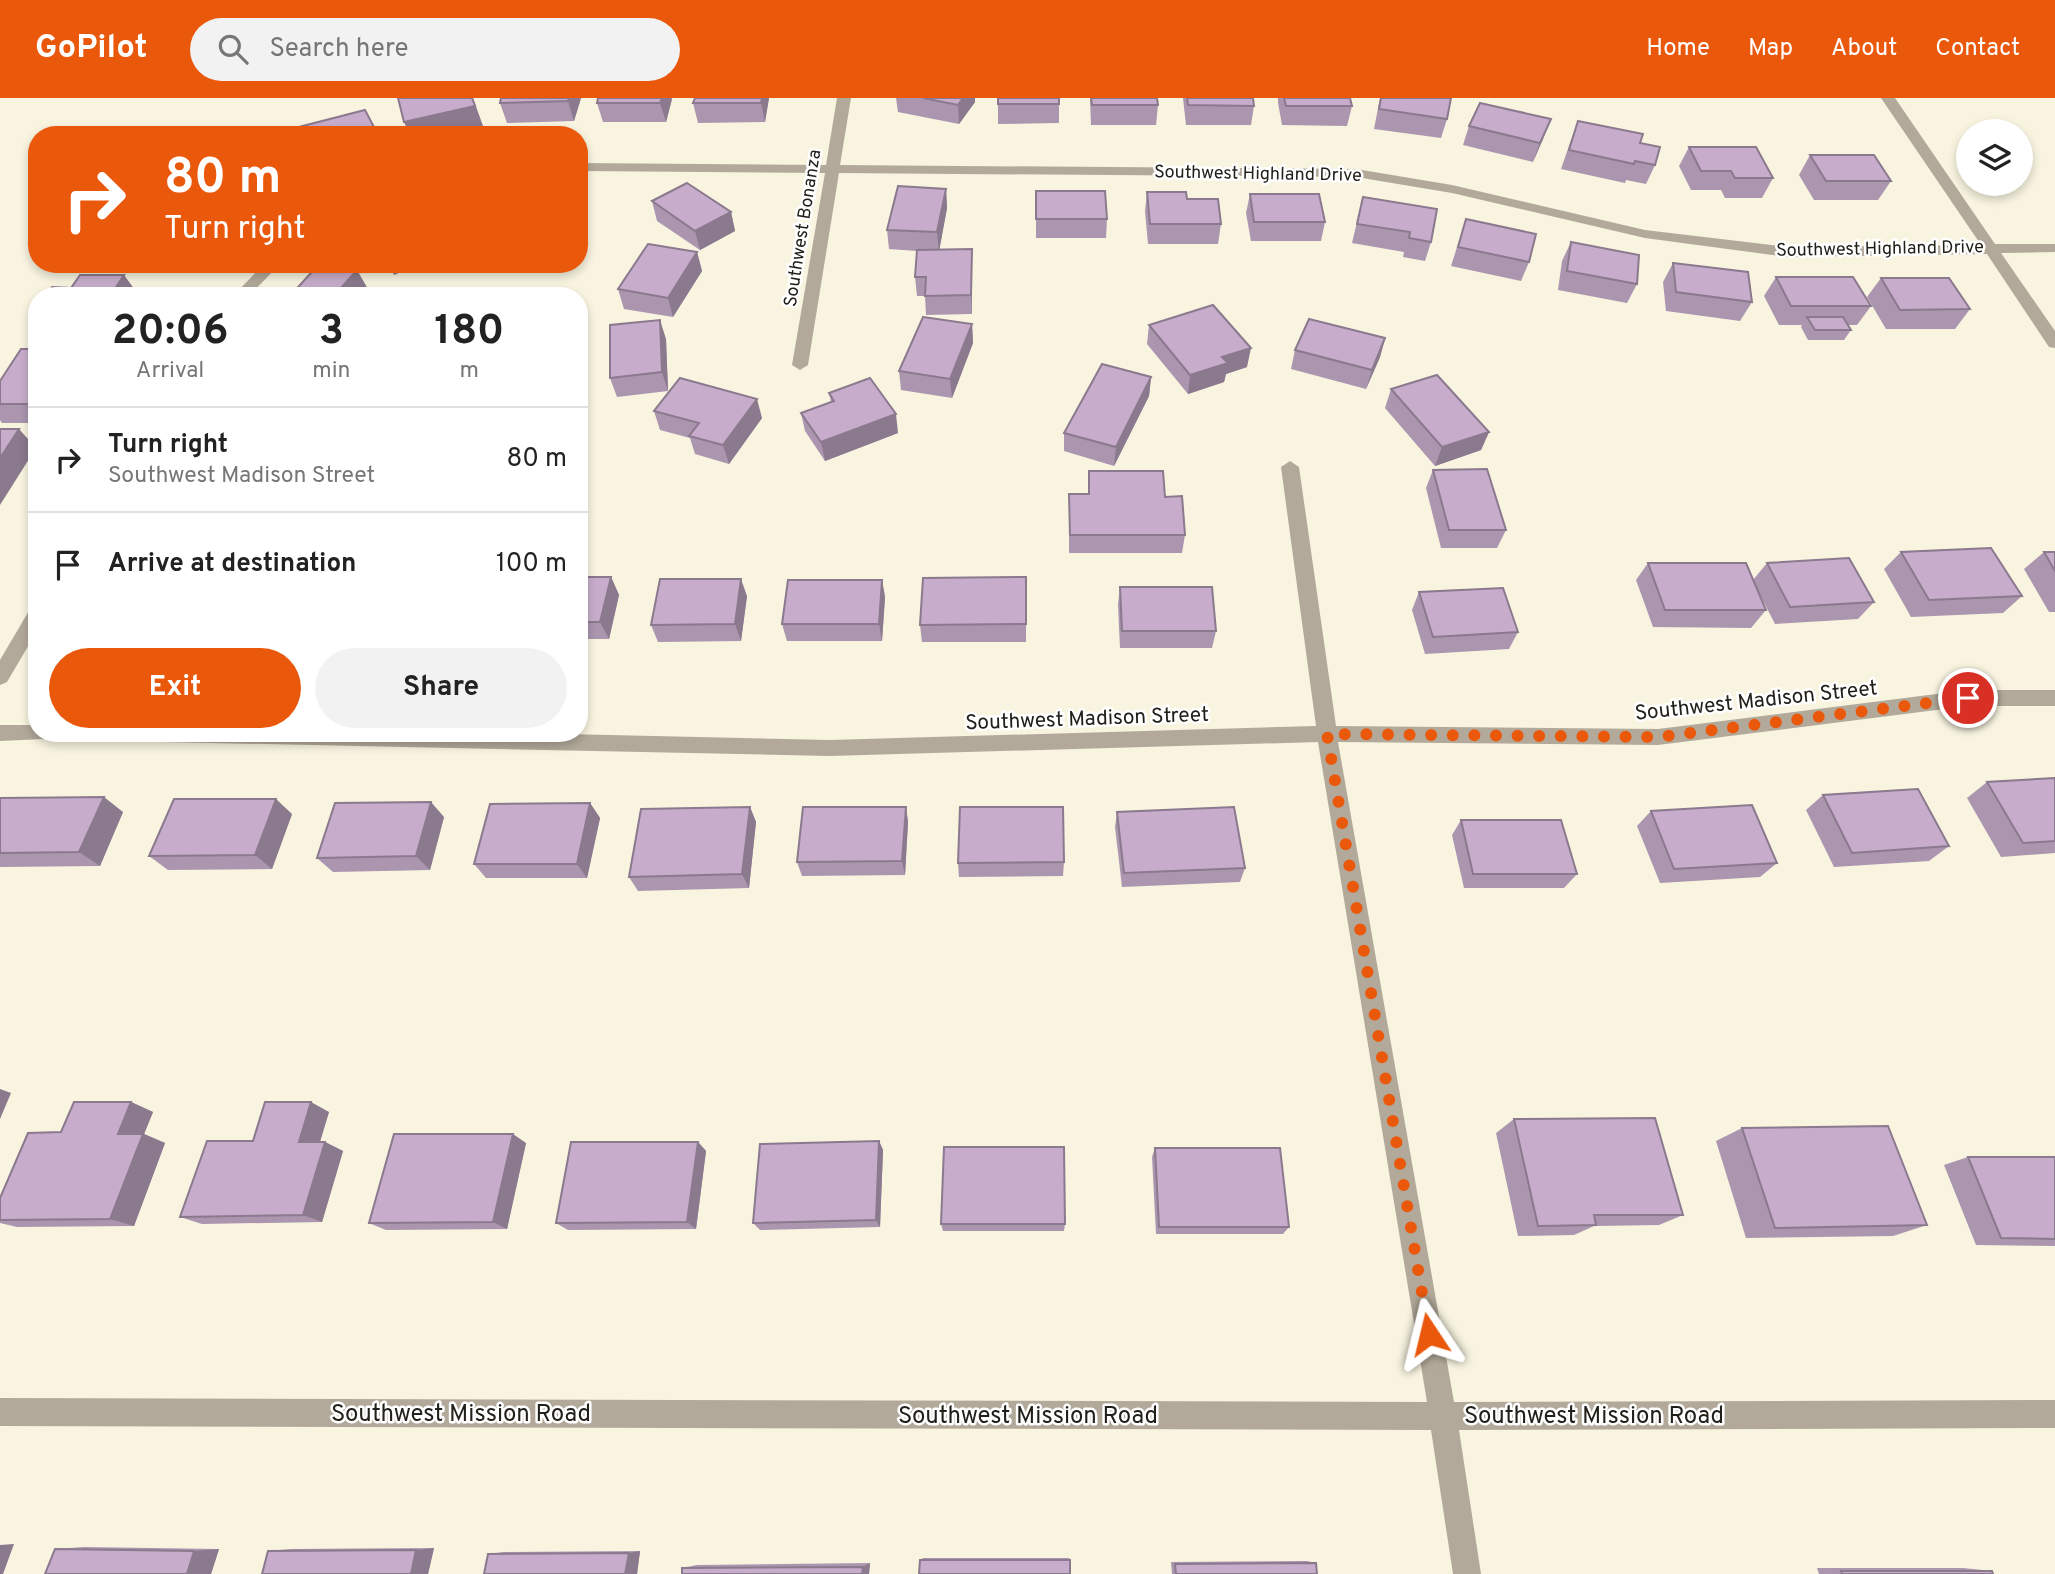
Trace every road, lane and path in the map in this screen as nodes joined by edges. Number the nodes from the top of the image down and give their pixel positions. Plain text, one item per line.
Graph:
1 (844, 98) edge
2 (1888, 98) edge
3 (588, 167) edge
4 (831, 169) junction
5 (1988, 247) junction
6 (2055, 248) edge
7 (264, 273) edge
8 (249, 287) edge
9 (2055, 343) edge
10 (800, 365) dead end
11 (1290, 467) dead end
12 (28, 629) edge
13 (0, 677) edge
14 (2055, 698) edge
15 (0, 733) edge
16 (28, 733) edge
17 (1327, 734) junction
18 (545, 742) edge
19 (0, 1412) edge
20 (2055, 1414) edge
21 (1443, 1416) junction
22 (1467, 1574) edge

1 - 4 street, Southwest Bonanza
2 - 5 street
3 - 4 street, Southwest Highland Drive
4 - 5 street, Southwest Highland Drive
4 - 10 street, Southwest Bonanza
5 - 6 street, Southwest Highland Drive
5 - 9 street
7 - 8 street
11 - 17 street
12 - 13 street
14 - 17 street, Southwest Madison Street
15 - 16 street
17 - 18 street, Southwest Madison Street
17 - 21 street
19 - 21 street, Southwest Mission Road
20 - 21 street, Southwest Mission Road
21 - 22 street

